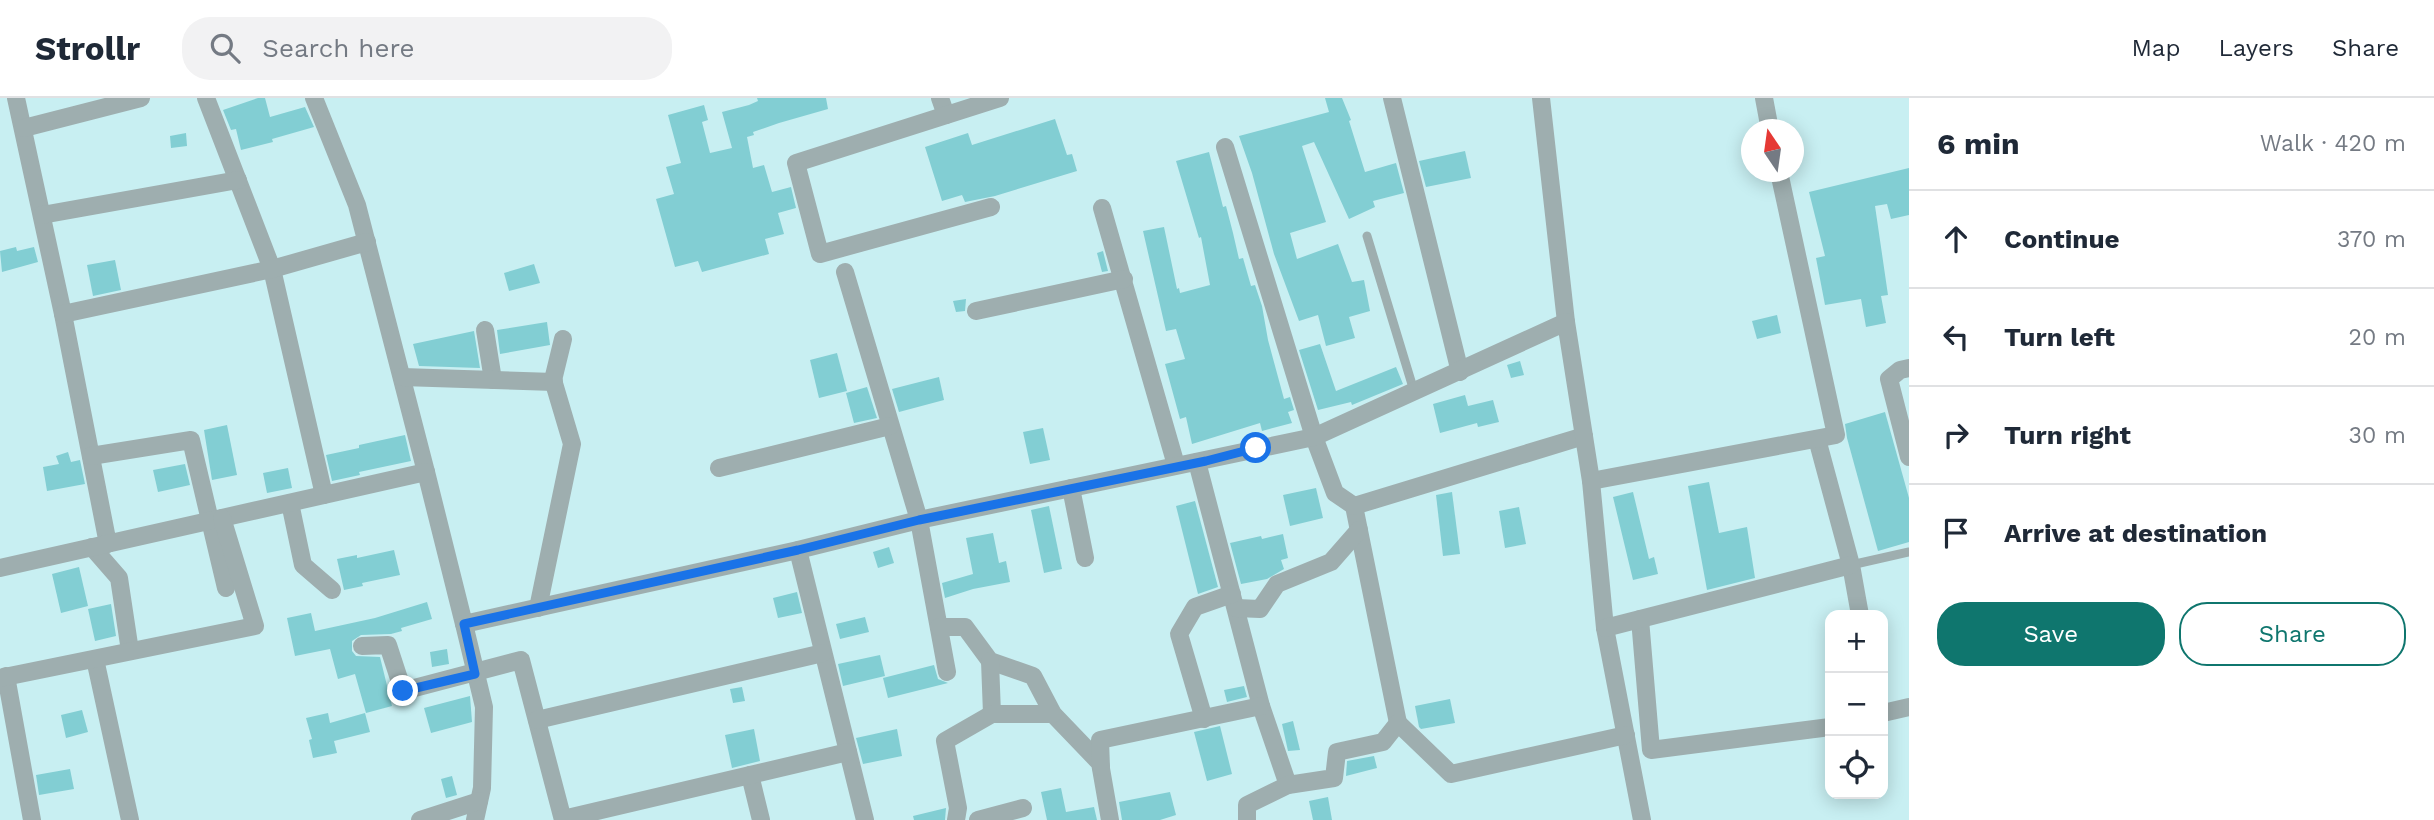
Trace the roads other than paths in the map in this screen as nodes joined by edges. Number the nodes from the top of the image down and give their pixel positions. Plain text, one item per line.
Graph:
1 (16, 98) edge
2 (141, 98) edge
3 (206, 98) edge
4 (314, 98) edge
5 (1000, 98) edge
6 (1392, 98) edge
7 (1541, 98) edge
8 (1763, 98) edge
9 (943, 107) edge
10 (1768, 119) edge
11 (24, 128) junction
12 (1225, 147) dead end
13 (238, 180) junction
14 (1781, 182) edge
15 (991, 207) dead end
16 (1102, 208) dead end
17 (42, 215) junction
18 (1367, 236) dead end
19 (367, 242) junction
20 (272, 269) junction
21 (845, 272) dead end
22 (1124, 279) junction
23 (976, 311) dead end
24 (63, 314) junction
25 (1566, 323) junction
26 (485, 330) dead end
27 (563, 339) dead end
28 (1909, 368) edge
29 (1460, 372) junction
30 (401, 377) junction
31 (493, 380) junction
32 (554, 382) junction
33 (1901, 391) edge
34 (1415, 393) junction
35 (890, 426) junction
36 (1584, 436) junction
37 (1314, 437) junction
38 (1817, 439) junction
39 (91, 456) junction
40 (1909, 457) edge
41 (1197, 462) junction
42 (1176, 465) junction
43 (719, 468) dead end
44 (426, 472) junction
45 (1591, 481) junction
46 (1071, 488) junction
47 (324, 495) junction
48 (290, 503) junction
49 (1354, 506) junction
50 (217, 519) junction
51 (919, 520) junction
52 (1359, 530) junction
53 (100, 545) junction
54 (798, 550) junction
55 (1909, 552) edge
56 (1085, 558) dead end
57 (1851, 565) junction
58 (0, 568) edge
59 (226, 588) dead end
60 (332, 590) dead end
61 (1234, 601) junction
62 (538, 608) junction
63 (1859, 610) edge
64 (1640, 619) junction
65 (464, 624) junction
66 (939, 627) junction
67 (1605, 628) junction
68 (362, 646) dead end
69 (130, 651) junction
70 (823, 653) junction
71 (94, 659) junction
72 (990, 661) junction
73 (947, 672) dead end
74 (475, 674) junction
75 (3, 677) edge
76 (1261, 706) junction
77 (1909, 707) edge
78 (1888, 712) edge
79 (992, 713) junction
80 (1053, 714) junction
81 (1204, 719) junction
82 (537, 720) junction
83 (1398, 723) junction
84 (1825, 728) edge
85 (1626, 735) junction
86 (848, 752) junction
87 (1101, 767) junction
88 (750, 775) junction
89 (1288, 785) junction
90 (1023, 808) dead end
91 (477, 815) edge
92 (563, 819) edge
93 (32, 820) edge
94 (130, 820) edge
95 (420, 820) edge
96 (761, 820) edge
97 (865, 820) edge
98 (956, 820) edge
99 (978, 820) edge
100 (1110, 820) edge
101 (1247, 820) edge
102 (1642, 820) edge

1 - 11 street
2 - 11 street
3 - 13 street
4 - 19 street
5 - 9 street
6 - 29 street
7 - 25 street
8 - 10 street
9 - 15 street
11 - 17 street
12 - 37 street
13 - 17 street
13 - 20 street
14 - 38 street
16 - 22 street
17 - 24 street
18 - 34 lane
19 - 20 street
19 - 30 street
20 - 24 street
20 - 47 street
21 - 35 street
22 - 23 street
22 - 42 street
24 - 39 street
25 - 29 street
25 - 36 street
26 - 31 street
27 - 32 street
28 - 33 street
29 - 34 street
30 - 31 street
30 - 44 street
31 - 32 street
32 - 62 street
33 - 40 street
34 - 37 street
35 - 43 street
35 - 51 street
36 - 45 street
36 - 49 street
37 - 41 street
37 - 49 street
38 - 45 street
38 - 57 street
39 - 50 street
39 - 53 street
41 - 42 street
41 - 61 street
42 - 46 street
44 - 47 street
44 - 65 street
45 - 67 street
46 - 51 street
46 - 56 street
47 - 48 street
48 - 50 street
48 - 60 street
49 - 52 street
50 - 53 street
50 - 59 street
50 - 69 street
51 - 54 street
51 - 66 street
52 - 61 street
52 - 83 street
53 - 58 street
53 - 69 street
54 - 62 street
54 - 70 street
55 - 57 lane
57 - 63 street
57 - 64 street
61 - 76 street
61 - 81 street
62 - 65 street
64 - 67 street
64 - 84 street
65 - 74 street
66 - 72 street
66 - 73 street
67 - 85 street
68 - 74 street
69 - 71 street
70 - 82 street
70 - 86 street
71 - 75 street
71 - 94 street
72 - 79 street
72 - 80 street
74 - 82 street
74 - 91 street
75 - 93 street
76 - 81 street
76 - 89 street
77 - 78 street
79 - 80 street
79 - 98 street
80 - 87 street
81 - 87 street
82 - 92 street
83 - 85 street
83 - 89 street
85 - 102 street
86 - 88 street
86 - 97 street
87 - 100 street
88 - 92 street
88 - 96 street
89 - 101 street
90 - 99 street
91 - 95 street

